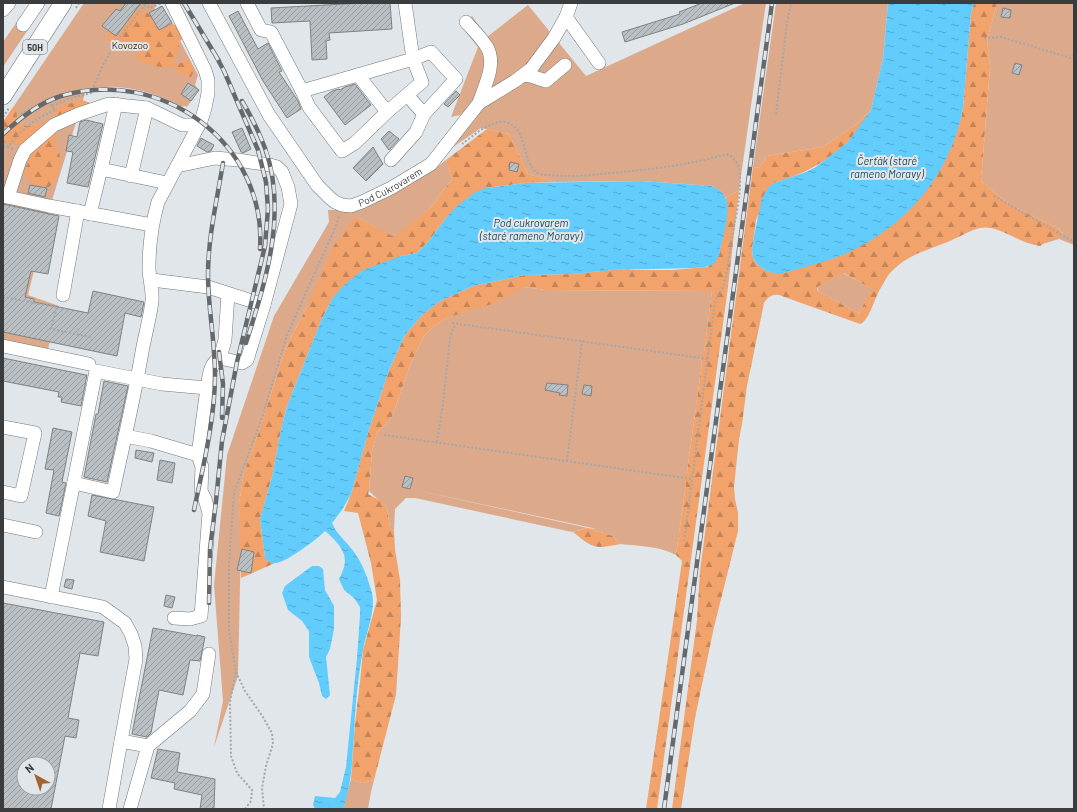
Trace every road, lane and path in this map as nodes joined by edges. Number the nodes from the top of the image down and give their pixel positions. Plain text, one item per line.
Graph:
1 (9, 3) edge
2 (38, 3) edge
3 (63, 3) edge
4 (161, 3) edge
5 (172, 3) edge
6 (209, 3) edge
7 (247, 3) edge
8 (405, 3) edge
9 (571, 3) edge
10 (791, 3) edge
11 (3, 10) edge
12 (566, 17) junction
13 (466, 22) dead end
14 (23, 25) dead end
15 (984, 38) dead end
16 (1074, 54) edge
17 (413, 59) junction
18 (599, 63) dead end
19 (565, 65) dead end
20 (358, 75) junction
21 (524, 75) junction
22 (302, 91) junction
23 (407, 95) junction
24 (3, 96) edge
25 (479, 103) junction
26 (116, 104) junction
27 (52, 106) junction
28 (147, 108) junction
29 (55, 110) dead end
30 (387, 112) junction
31 (21, 114) dead end
32 (424, 114) junction
33 (776, 114) dead end
34 (198, 125) junction
35 (3, 146) edge
36 (8, 147) dead end
37 (457, 147) dead end
38 (391, 160) dead end
39 (177, 166) junction
40 (101, 169) junction
41 (131, 176) junction
42 (167, 183) junction
43 (6, 196) edge
44 (994, 196) dead end
45 (342, 205) junction
46 (84, 212) junction
47 (152, 225) junction
48 (1074, 242) edge
49 (152, 280) junction
50 (228, 294) junction
51 (63, 295) dead end
52 (3, 296) edge
53 (264, 304) junction
54 (452, 323) dead end
55 (457, 324) junction
56 (91, 337) dead end
57 (582, 341) junction
58 (3, 346) edge
59 (220, 358) junction
60 (708, 359) junction
61 (89, 364) dead end
62 (137, 379) junction
63 (207, 388) junction
64 (3, 427) edge
65 (384, 435) dead end
66 (125, 436) junction
67 (437, 442) junction
68 (198, 455) junction
69 (567, 461) junction
70 (692, 479) junction
71 (74, 483) junction
72 (3, 492) edge
73 (3, 525) edge
74 (36, 532) dead end
75 (684, 543) dead end
76 (3, 588) edge
77 (51, 597) junction
78 (174, 618) dead end
79 (209, 654) dead end
80 (236, 671) junction
81 (121, 741) junction
82 (148, 746) junction
83 (109, 809) edge
84 (132, 809) edge
85 (245, 809) edge
86 (264, 809) edge

1 - 11 street
2 - 14 street
3 - 24 main road, 50H
4 - 27 path
5 - 34 street
6 - 45 street
7 - 22 street
8 - 17 street
9 - 12 street, Pod Cukrovarem
10 - 33 path
12 - 18 street
12 - 21 street, Pod Cukrovarem
13 - 25 street
15 - 16 path
17 - 20 street
17 - 23 street
17 - 32 street
19 - 21 street
20 - 22 street
20 - 30 street
21 - 25 street, Pod Cukrovarem
22 - 30 street
23 - 30 street
23 - 32 street
25 - 45 street, Pod Cukrovarem
26 - 28 street
26 - 40 street
26 - 43 street
27 - 29 path
27 - 31 path
28 - 34 street
28 - 41 street
32 - 38 street
34 - 39 street
35 - 36 path
37 - 60 path
39 - 42 street
39 - 53 street
40 - 41 street
40 - 46 street
41 - 42 street
42 - 47 street
43 - 46 street
44 - 48 path
45 - 80 path
46 - 47 street
46 - 51 street
47 - 49 street
49 - 50 street
49 - 62 street
50 - 53 street
50 - 59 street
52 - 56 path
53 - 59 street
54 - 55 path
55 - 57 path
55 - 67 path
57 - 60 path
57 - 69 path
58 - 61 street
59 - 63 street
60 - 70 path
62 - 63 street
62 - 66 street
62 - 71 street
63 - 68 street
64 - 72 street
65 - 67 path
66 - 68 street
66 - 71 street
67 - 69 path
68 - 78 street
69 - 70 path
70 - 75 path
71 - 77 street
73 - 74 street
76 - 77 street
77 - 81 street
79 - 82 street
80 - 85 path
80 - 86 path
81 - 82 street
81 - 83 street
82 - 84 street

